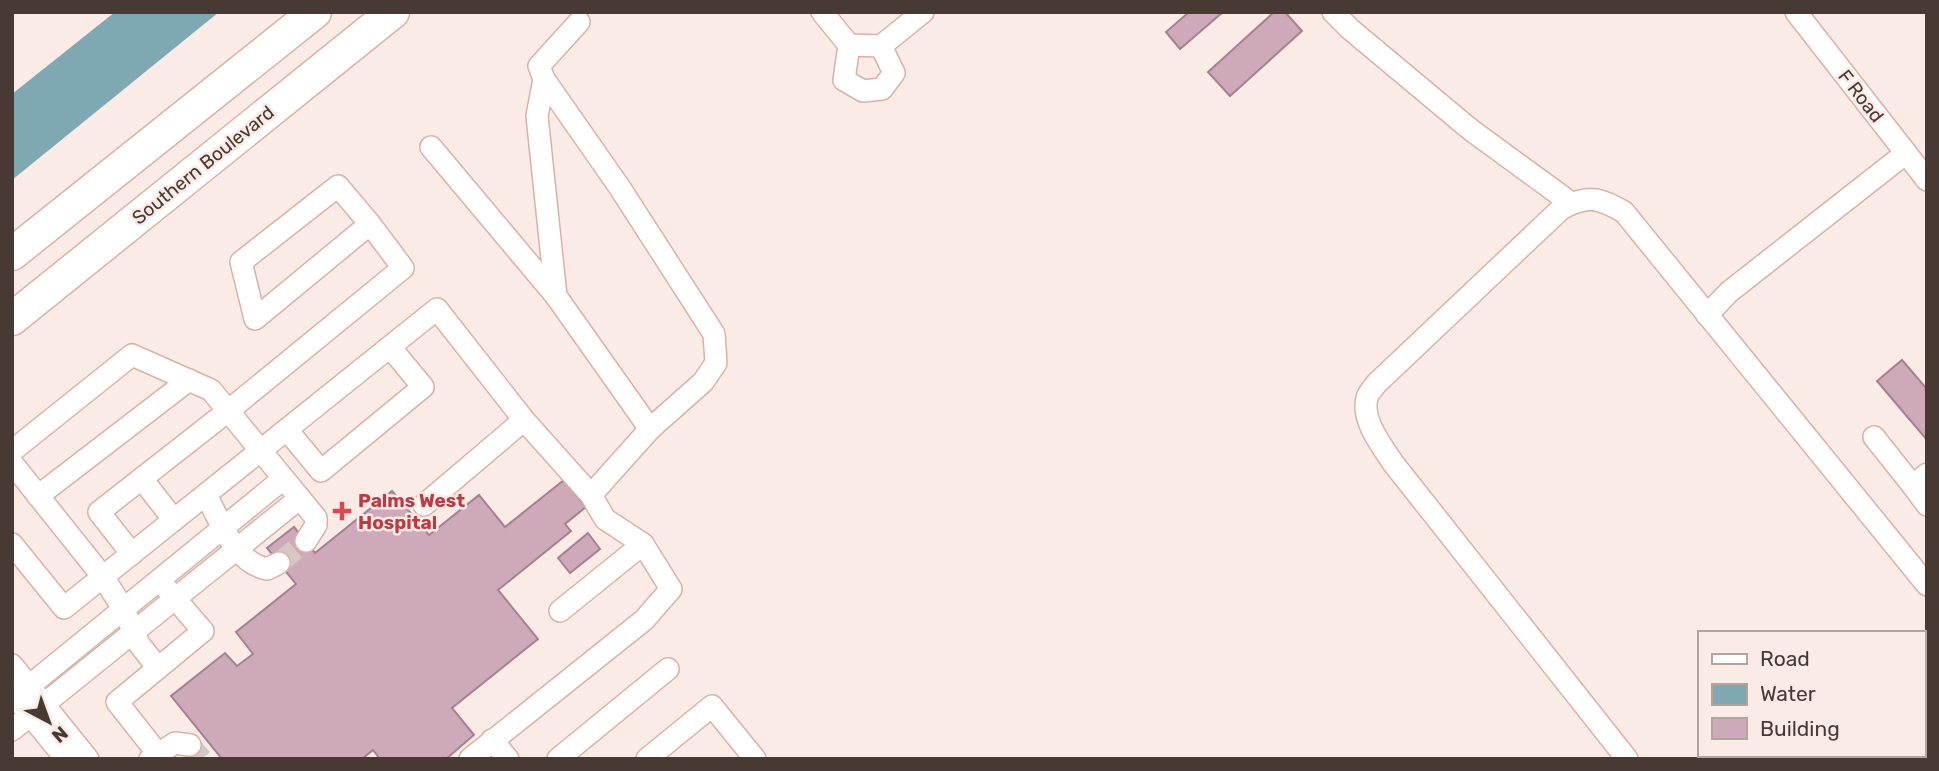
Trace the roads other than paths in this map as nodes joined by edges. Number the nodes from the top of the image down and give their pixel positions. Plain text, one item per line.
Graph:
1 (315, 12) edge
2 (393, 12) edge
3 (822, 12) edge
4 (923, 12) edge
5 (1334, 12) edge
6 (1796, 12) edge
7 (581, 15) edge
8 (849, 45) junction
9 (881, 47) junction
10 (544, 79) junction
11 (431, 147) dead end
12 (1914, 152) edge
13 (1927, 180) edge
14 (1571, 203) junction
15 (370, 225) junction
16 (12, 254) edge
17 (556, 296) junction
18 (1707, 315) junction
19 (12, 319) edge
20 (390, 347) junction
21 (189, 380) junction
22 (228, 411) junction
23 (524, 420) junction
24 (650, 429) junction
25 (287, 430) junction
26 (1874, 437) dead end
27 (12, 451) edge
28 (261, 451) junction
29 (12, 463) edge
30 (142, 479) junction
31 (284, 479) junction
32 (1920, 480) edge
33 (206, 495) junction
34 (591, 495) junction
35 (38, 496) junction
36 (300, 498) junction
37 (424, 505) dead end
38 (1927, 505) edge
39 (174, 520) junction
40 (224, 528) junction
41 (306, 541) tunnel mouth
42 (12, 544) edge
43 (643, 544) junction
44 (236, 549) junction
45 (132, 554) junction
46 (279, 563) tunnel mouth
47 (103, 577) junction
48 (158, 581) junction
49 (1927, 585) edge
50 (177, 598) junction
51 (124, 610) junction
52 (560, 611) dead end
53 (135, 631) junction
54 (12, 665) edge
55 (158, 668) junction
56 (668, 669) dead end
57 (18, 694) edge
58 (38, 710) junction
59 (12, 730) edge
60 (492, 740) junction
61 (190, 745) dead end
62 (157, 757) edge
63 (748, 757) edge
64 (66, 759) edge
65 (88, 759) edge
66 (470, 759) edge
67 (508, 759) edge
68 (558, 759) edge
69 (647, 759) edge
70 (1627, 759) edge

1 - 16 highway
2 - 19 highway, Southern Boulevard
3 - 8 street
4 - 9 street
5 - 14 street
6 - 12 street, F Road
7 - 10 street
8 - 9 street
8 - 9 street
10 - 17 street
10 - 24 street
11 - 17 street
12 - 13 street, F Road
12 - 18 street
14 - 18 street
14 - 70 street
15 - 15 street
15 - 22 street
17 - 24 street
18 - 49 street
20 - 23 street
20 - 25 street
20 - 25 street
21 - 22 street
21 - 27 street
21 - 35 street
22 - 28 street
22 - 30 street
23 - 34 street
23 - 37 street
24 - 34 street
25 - 28 street
26 - 32 street
28 - 31 street
28 - 33 street
29 - 35 street
30 - 39 street
30 - 45 street
31 - 36 street
31 - 40 street
32 - 38 street
33 - 39 street
33 - 40 street
34 - 43 street
35 - 47 street
36 - 41 street
36 - 44 street
39 - 45 street
40 - 44 street
40 - 48 street
42 - 47 street
43 - 52 street
43 - 60 street
44 - 46 street
44 - 50 street
45 - 47 street
47 - 51 street
48 - 50 street
48 - 51 street
50 - 53 street
50 - 55 street
51 - 53 street
51 - 57 street
53 - 55 street
53 - 58 street
54 - 57 street
55 - 62 street
56 - 68 street
57 - 58 street
58 - 59 street
58 - 64 street
58 - 65 street
60 - 66 street
60 - 67 street
61 - 62 street
63 - 69 street

